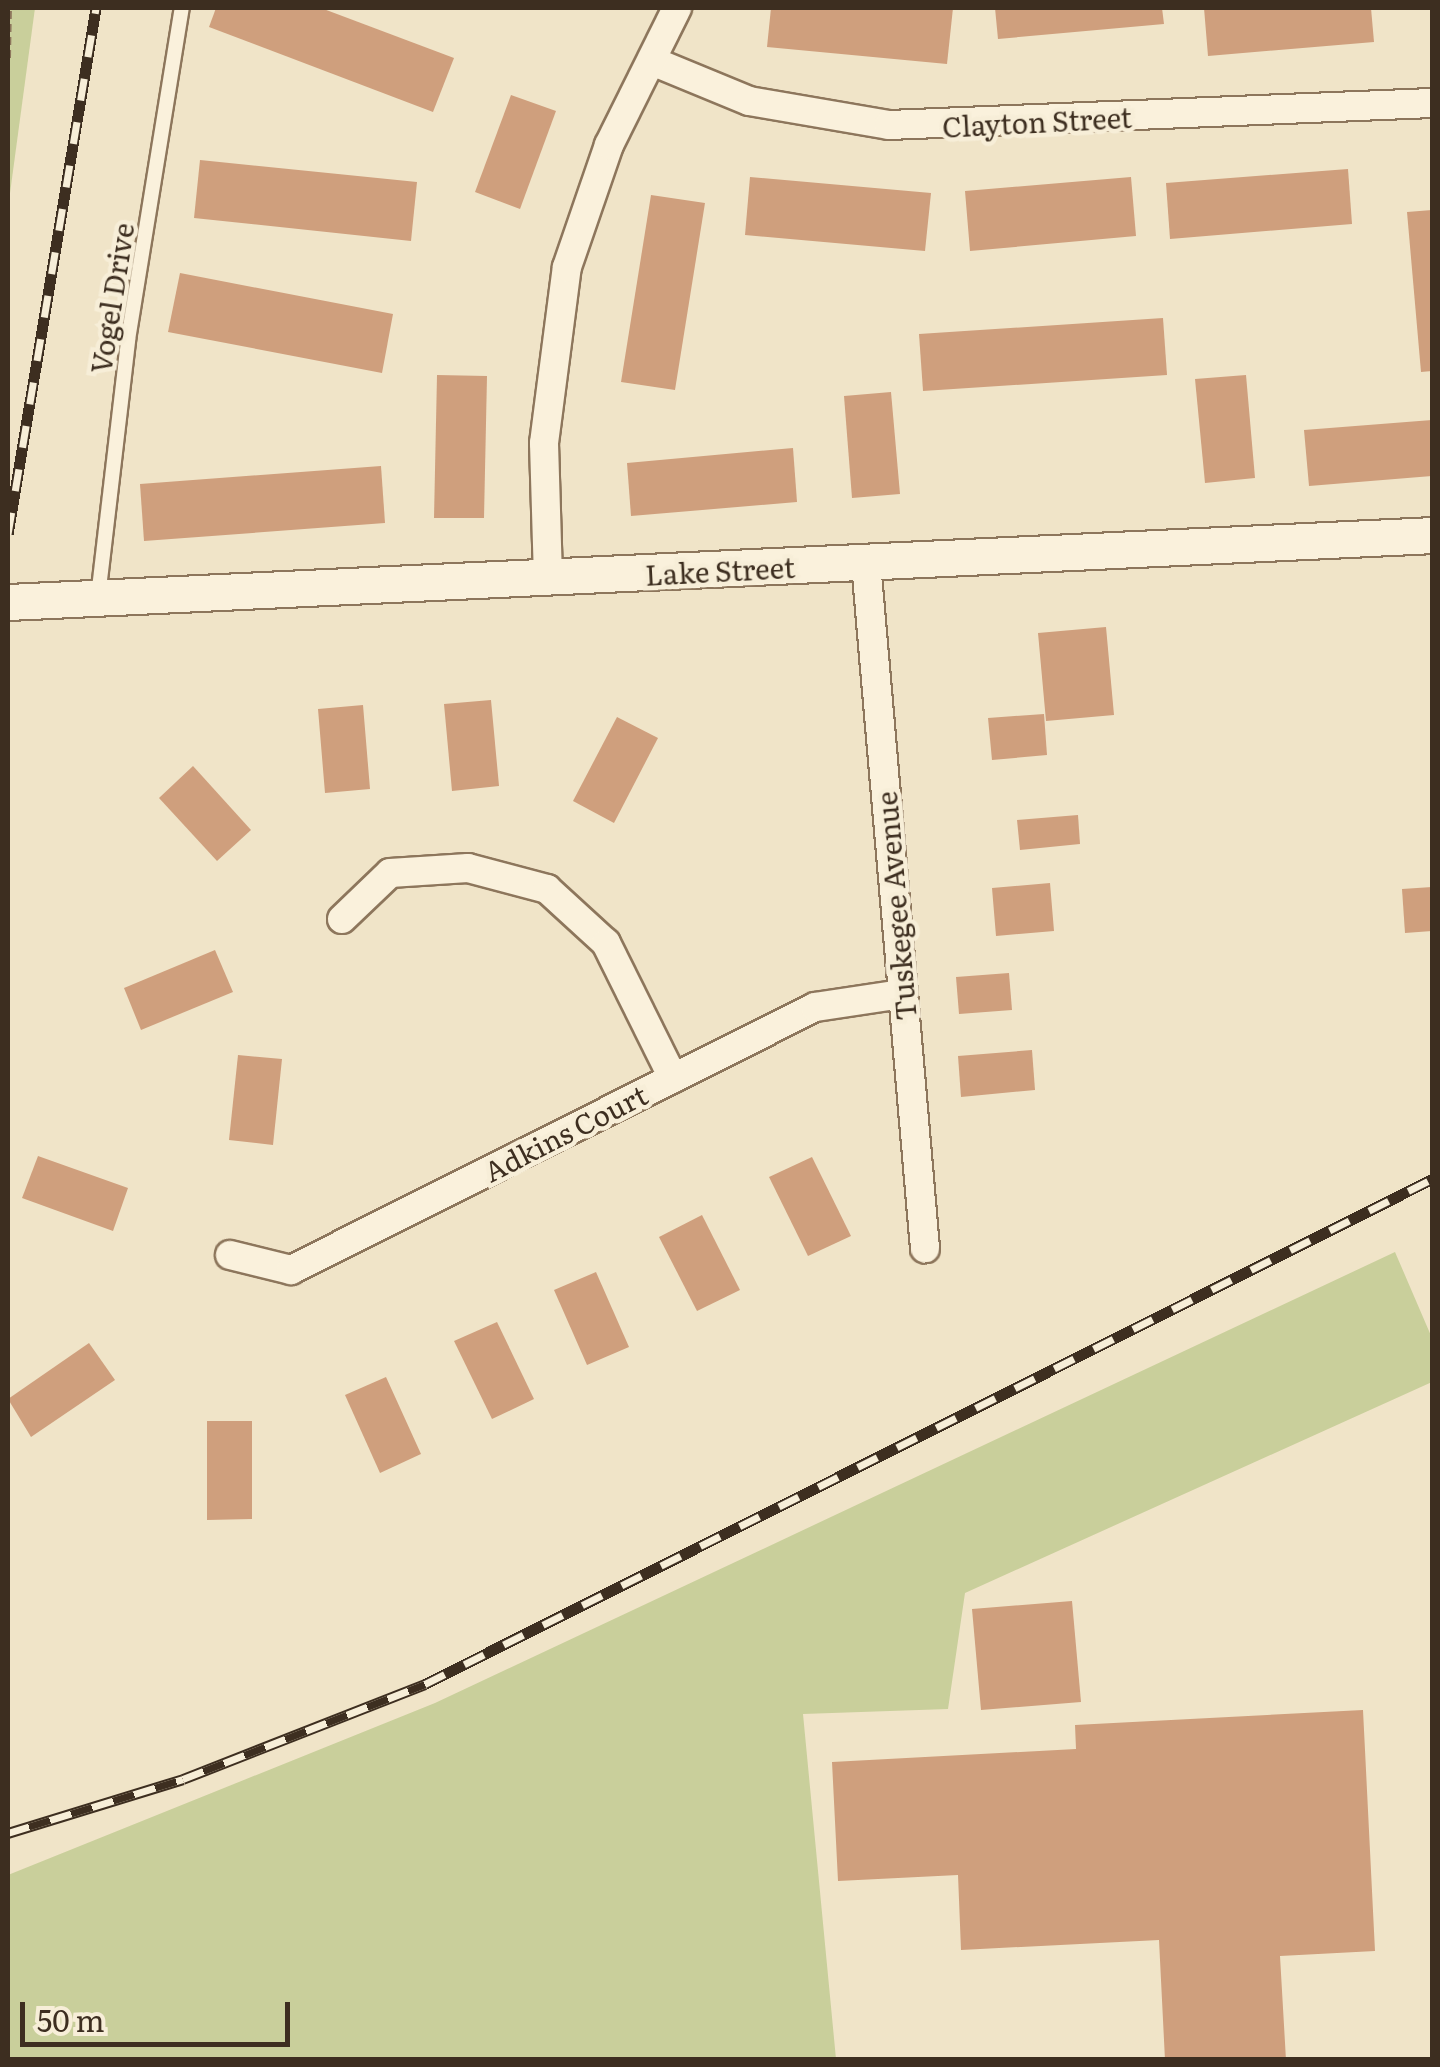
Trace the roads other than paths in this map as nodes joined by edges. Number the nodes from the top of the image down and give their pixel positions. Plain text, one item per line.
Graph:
1 (182, 8) edge
2 (677, 8) edge
3 (652, 60) junction
4 (1432, 103) edge
5 (1432, 536) edge
6 (866, 563) junction
7 (548, 578) junction
8 (98, 598) junction
9 (8, 602) edge
10 (342, 919) dead end
11 (902, 994) junction
12 (673, 1078) junction
13 (925, 1248) dead end
14 (230, 1255) dead end

1 - 8 lane, Vogel Drive
2 - 3 street
3 - 4 street, Clayton Street
3 - 7 street
5 - 6 street, Lake Street
6 - 7 street, Lake Street
6 - 11 street, Tuskegee Avenue
7 - 8 street, Lake Street
8 - 9 street, Lake Street
10 - 12 street
11 - 12 street, Adkins Court
11 - 13 street, Tuskegee Avenue
12 - 14 street, Adkins Court

